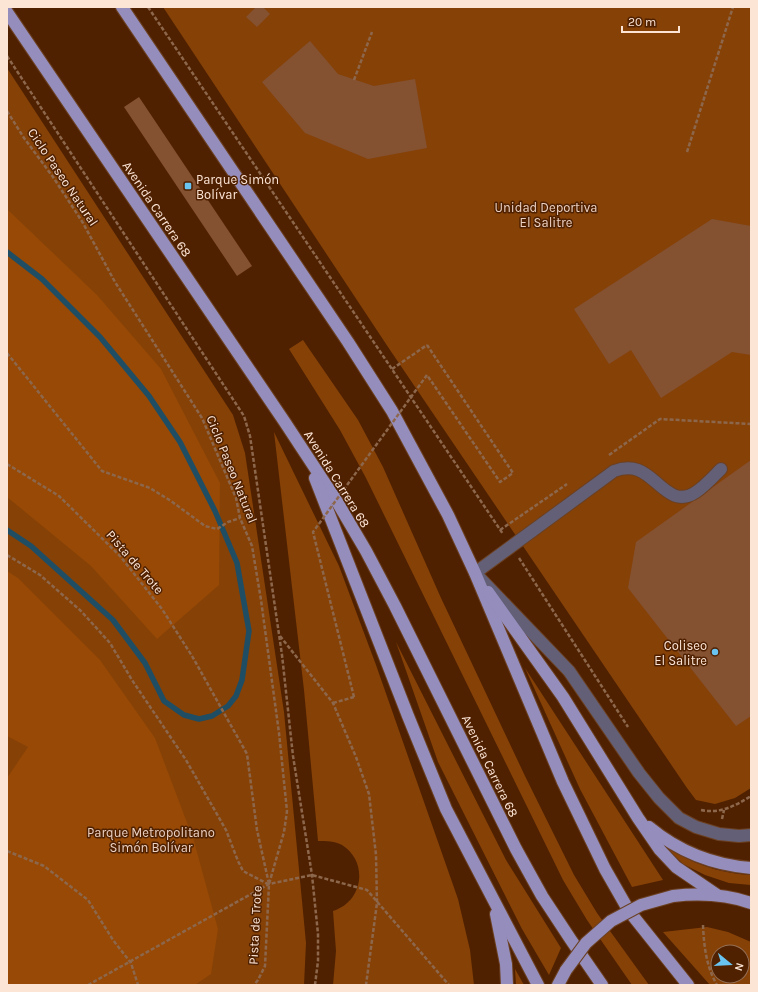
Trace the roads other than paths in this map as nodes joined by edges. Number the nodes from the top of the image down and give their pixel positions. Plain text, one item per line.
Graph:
1 (122, 7) edge
2 (7, 12) edge
3 (306, 453) junction
4 (721, 469) dead end
5 (475, 573) junction
6 (638, 818) junction
7 (751, 835) edge
8 (751, 868) edge
9 (717, 895) junction
10 (493, 902) junction
11 (751, 903) edge
12 (507, 985) edge
13 (538, 985) edge
14 (558, 985) edge
15 (602, 985) edge
16 (688, 985) edge

1 - 5 main road
2 - 3 main road, Avenida Carrera 68
3 - 10 main road
3 - 15 main road, Avenida Carrera 68
4 - 5 lane
5 - 6 main road
5 - 7 lane
5 - 16 main road
6 - 8 main road
6 - 9 main road
9 - 11 main road
9 - 14 main road, bridge
10 - 12 main road
10 - 13 main road

